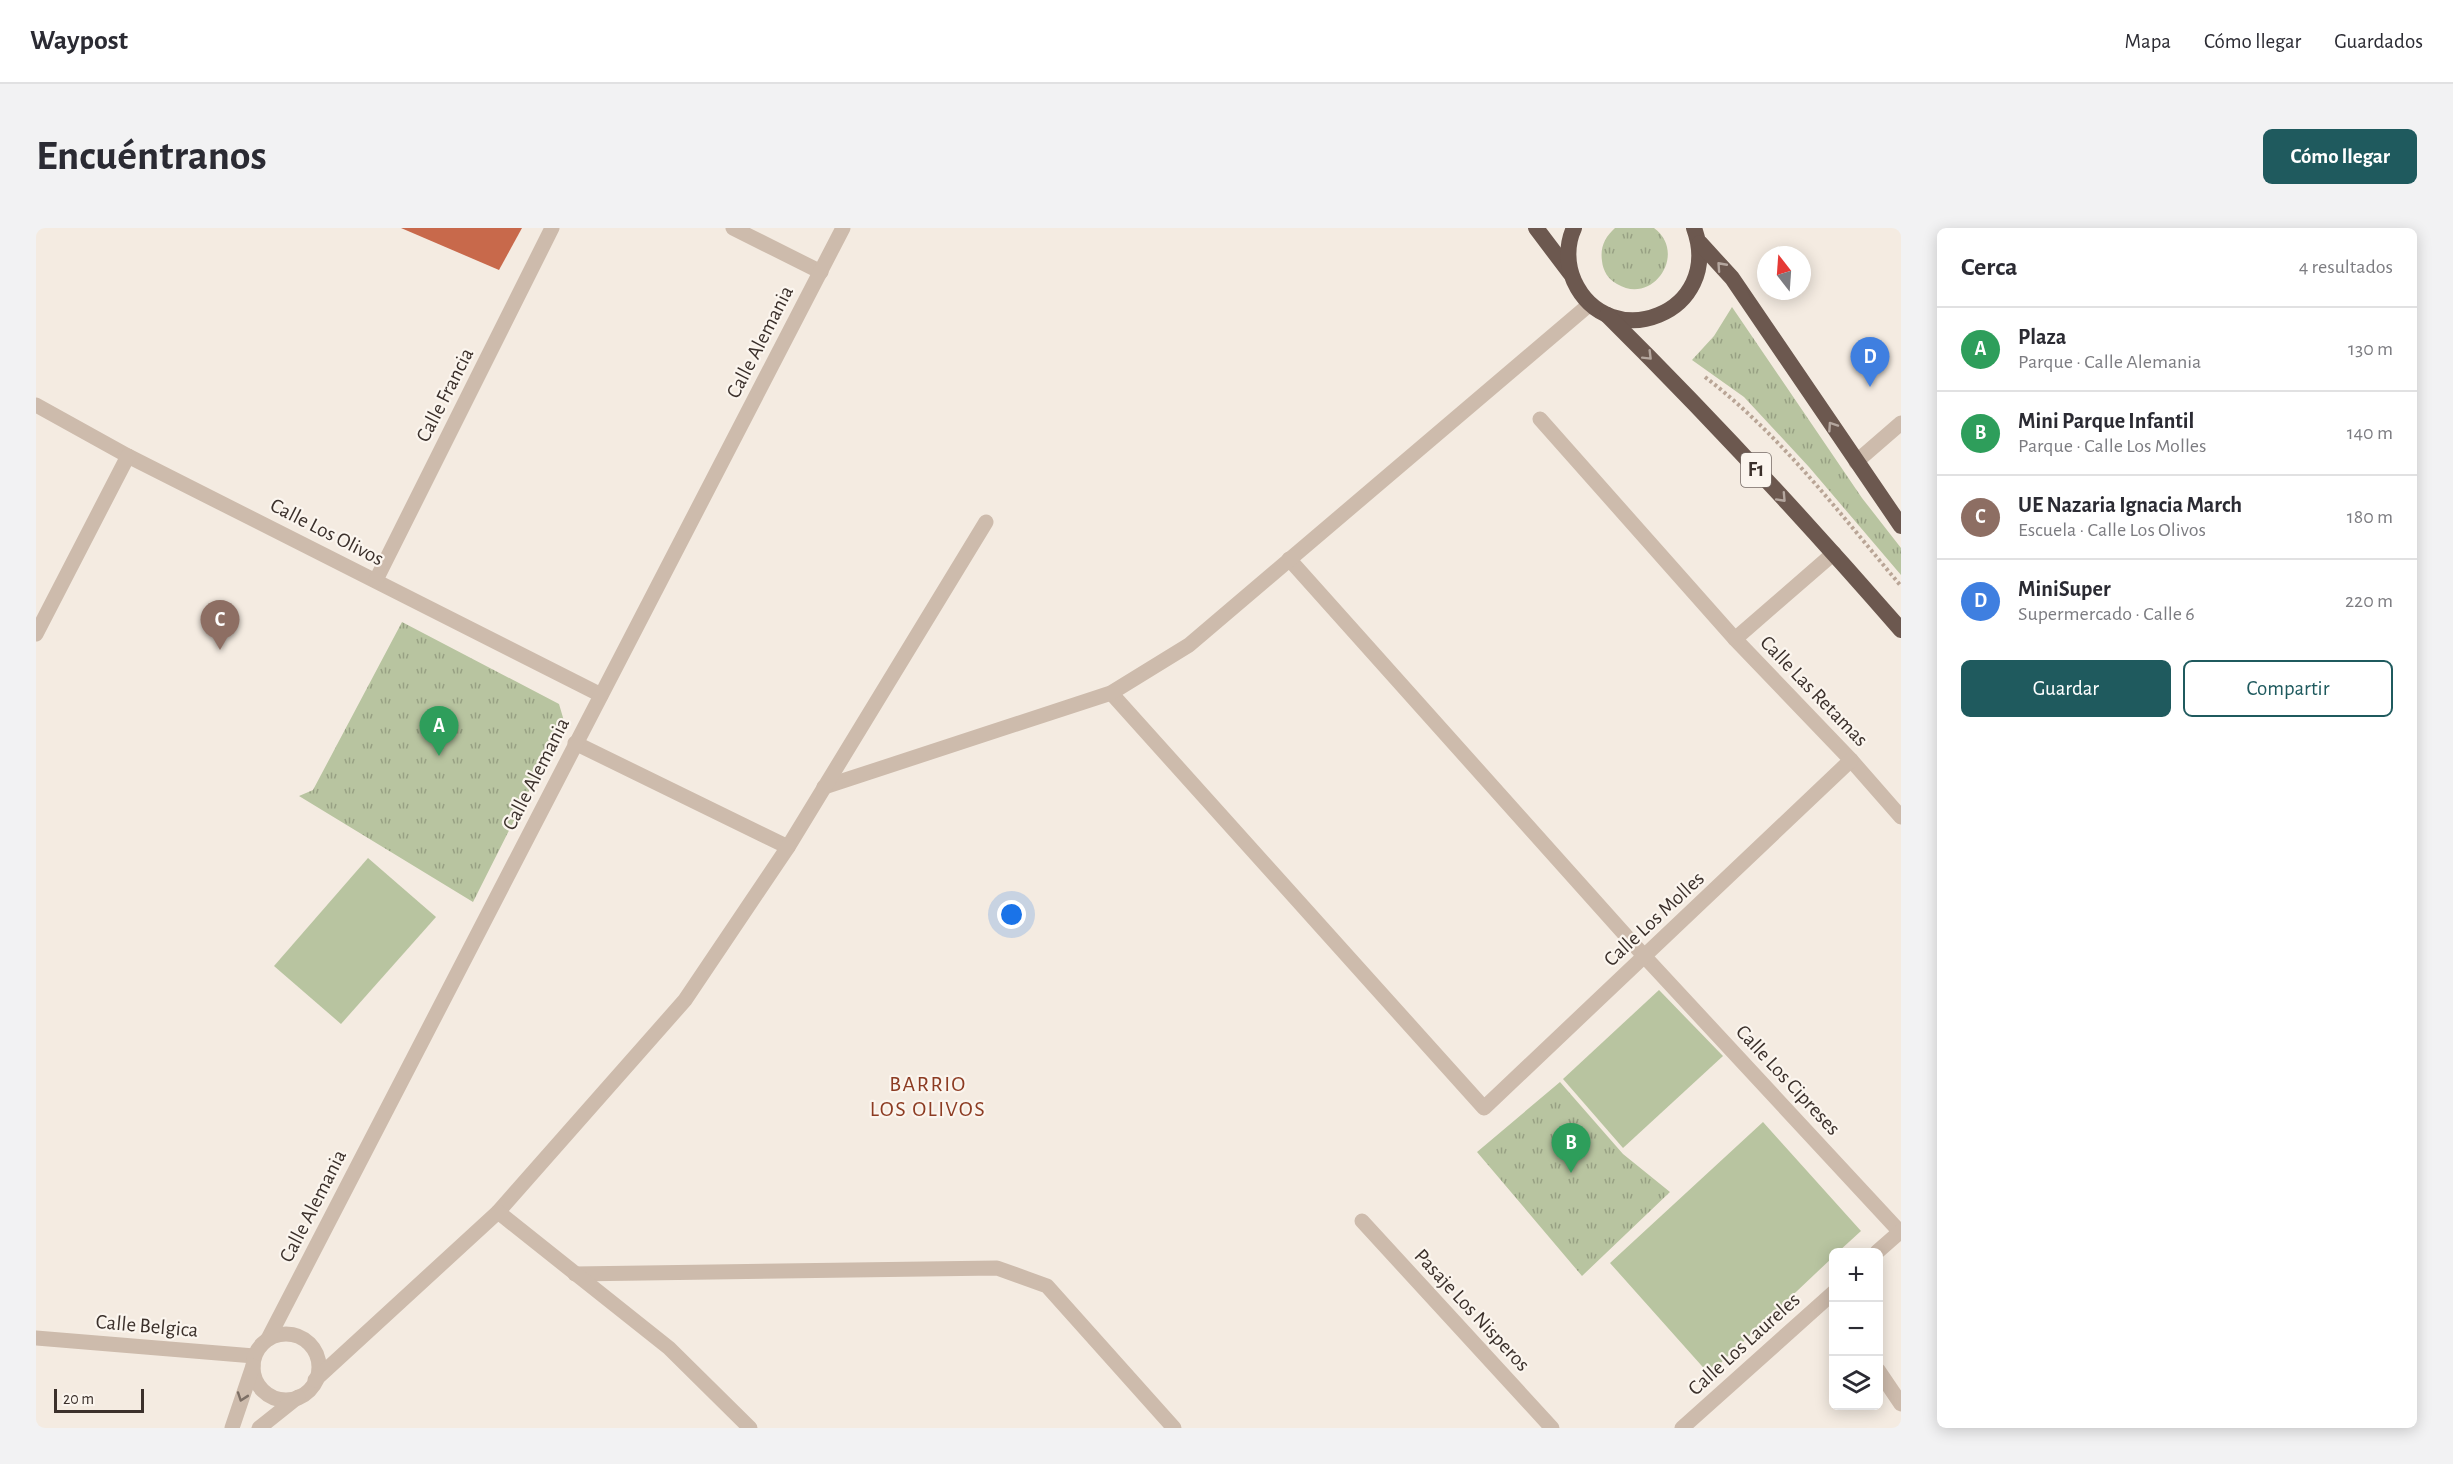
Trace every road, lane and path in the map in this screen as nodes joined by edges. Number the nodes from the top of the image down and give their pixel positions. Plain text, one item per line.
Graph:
1 (552, 228) edge
2 (732, 228) edge
3 (843, 228) edge
4 (1536, 228) edge
5 (1574, 228) edge
6 (1697, 236) edge
7 (821, 272) junction
8 (1571, 274) junction
9 (1590, 304) junction
10 (1607, 315) junction
11 (1697, 371) dead end
12 (36, 405) edge
13 (1540, 419) dead end
14 (1901, 423) edge
15 (128, 456) junction
16 (1856, 462) junction
17 (986, 522) dead end
18 (1901, 526) edge
19 (1834, 553) junction
20 (1289, 559) junction
21 (376, 580) junction
22 (1901, 586) edge
23 (1901, 630) edge
24 (36, 634) edge
25 (1736, 639) junction
26 (1112, 693) junction
27 (601, 695) junction
28 (575, 743) junction
29 (1851, 760) junction
30 (824, 787) junction
31 (1901, 817) edge
32 (788, 847) junction
33 (1645, 957) junction
34 (498, 1212) junction
35 (1362, 1221) dead end
36 (1900, 1232) edge
37 (1882, 1248) edge
38 (575, 1274) junction
39 (1829, 1300) edge
40 (36, 1338) edge
41 (267, 1339) junction
42 (254, 1361) junction
43 (1883, 1377) edge
44 (315, 1380) junction
45 (298, 1397) junction
46 (1901, 1404) edge
47 (232, 1428) edge
48 (259, 1428) edge
49 (750, 1428) edge
50 (1174, 1428) edge
51 (1552, 1428) edge
52 (1682, 1428) edge

1 - 21 street, Calle Francia
2 - 7 street
3 - 7 street, Calle Alemania
4 - 8 highway, F1
5 - 8 highway, F1
6 - 10 highway, F1
16 -> 6 highway, F1
7 - 27 street, Calle Alemania
8 - 9 highway, F1
9 - 10 highway, F1
9 - 20 street
10 -> 19 highway, F1
11 - 22 path
12 - 15 street, Calle Los Olivos
13 - 25 street
14 - 16 street
15 - 21 street, Calle Los Olivos
15 - 24 street
16 - 18 highway, F1
17 - 30 street
19 - 23 highway, F1
19 - 25 street, Calle Las Retamas
20 - 26 street
20 - 33 street, Calle Los Cipreses
21 - 27 street, Calle Los Olivos
25 - 29 street, Calle Las Retamas
26 - 30 street
26 - 33 street, Calle Los Molles
27 - 28 street, Calle Alemania
28 - 32 street
28 - 41 street, Calle Alemania
29 - 31 street, Calle Las Retamas
29 - 33 street, Calle Los Molles
30 - 32 street
32 - 34 street
33 - 36 street, Calle Los Cipreses
34 - 38 street
34 - 44 street
35 - 51 street, Pasaje Los Nisperos
36 - 37 street
38 - 49 street
38 - 50 street
39 - 52 street, Calle Los Laureles
40 - 42 street, Calle Belgica
41 - 42 street
41 - 44 street
42 - 45 street
42 -> 47 street
43 - 46 street
44 - 45 street
45 - 48 street

